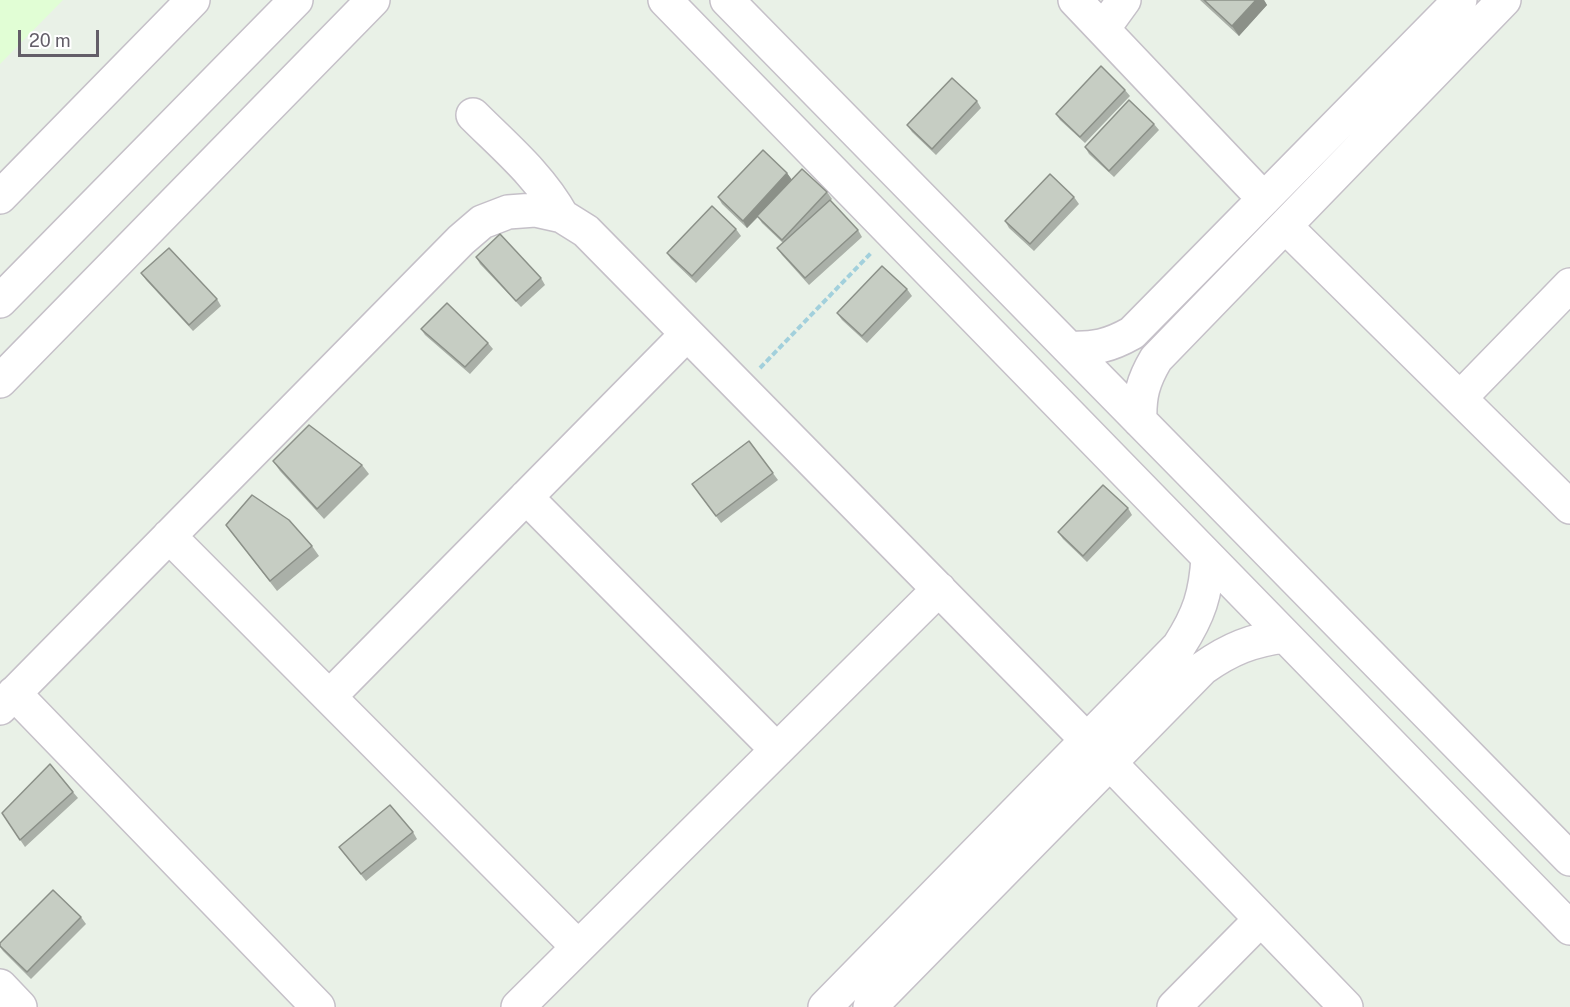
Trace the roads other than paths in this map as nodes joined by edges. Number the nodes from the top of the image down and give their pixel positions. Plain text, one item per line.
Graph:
1 (193, 0) edge
2 (296, 0) edge
3 (373, 0) edge
4 (665, 0) edge
5 (727, 0) edge
6 (1075, 0) edge
7 (1124, 0) edge
8 (1460, 0) edge
9 (1504, 0) edge
10 (1103, 29) junction
11 (473, 115) dead end
12 (0, 197) edge
13 (1264, 199) junction
14 (562, 216) junction
15 (1285, 226) junction
16 (1570, 285) edge
17 (0, 301) edge
18 (687, 334) junction
19 (1069, 348) junction
20 (0, 381) edge
21 (1460, 398) junction
22 (1140, 421) junction
23 (526, 497) junction
24 (1570, 507) edge
25 (169, 536) junction
26 (1208, 557) junction
27 (939, 589) junction
28 (1285, 636) junction
29 (329, 697) junction
30 (7, 700) edge
31 (1087, 740) junction
32 (777, 750) junction
33 (1110, 763) junction
34 (1570, 859) edge
35 (1261, 919) junction
36 (1570, 928) edge
37 (578, 948) junction
38 (0, 986) edge
39 (20, 1007) edge
40 (318, 1007) edge
41 (518, 1007) edge
42 (825, 1007) edge
43 (870, 1007) edge
44 (1174, 1007) edge
45 (1346, 1007) edge

1 - 12 street
2 - 17 street
3 - 20 street
4 - 26 street
5 - 19 street
6 - 10 street
7 - 10 street
8 - 13 street
9 - 15 street
10 - 13 street
11 - 14 street
13 - 19 street
14 - 18 street
14 - 25 street
15 - 21 street
15 - 22 street
16 - 21 street
18 - 23 street
18 - 27 street
19 - 22 street
21 - 24 street
22 - 34 street
23 - 29 street
23 - 32 street
25 - 29 street
25 - 30 street
26 - 28 street
26 - 31 street
27 - 31 street
27 - 32 street
28 - 33 street
28 - 36 street
29 - 37 street
30 - 40 street
31 - 42 street
32 - 37 street
33 - 35 street
33 - 43 street
35 - 44 street
35 - 45 street
37 - 41 street
38 - 39 street

